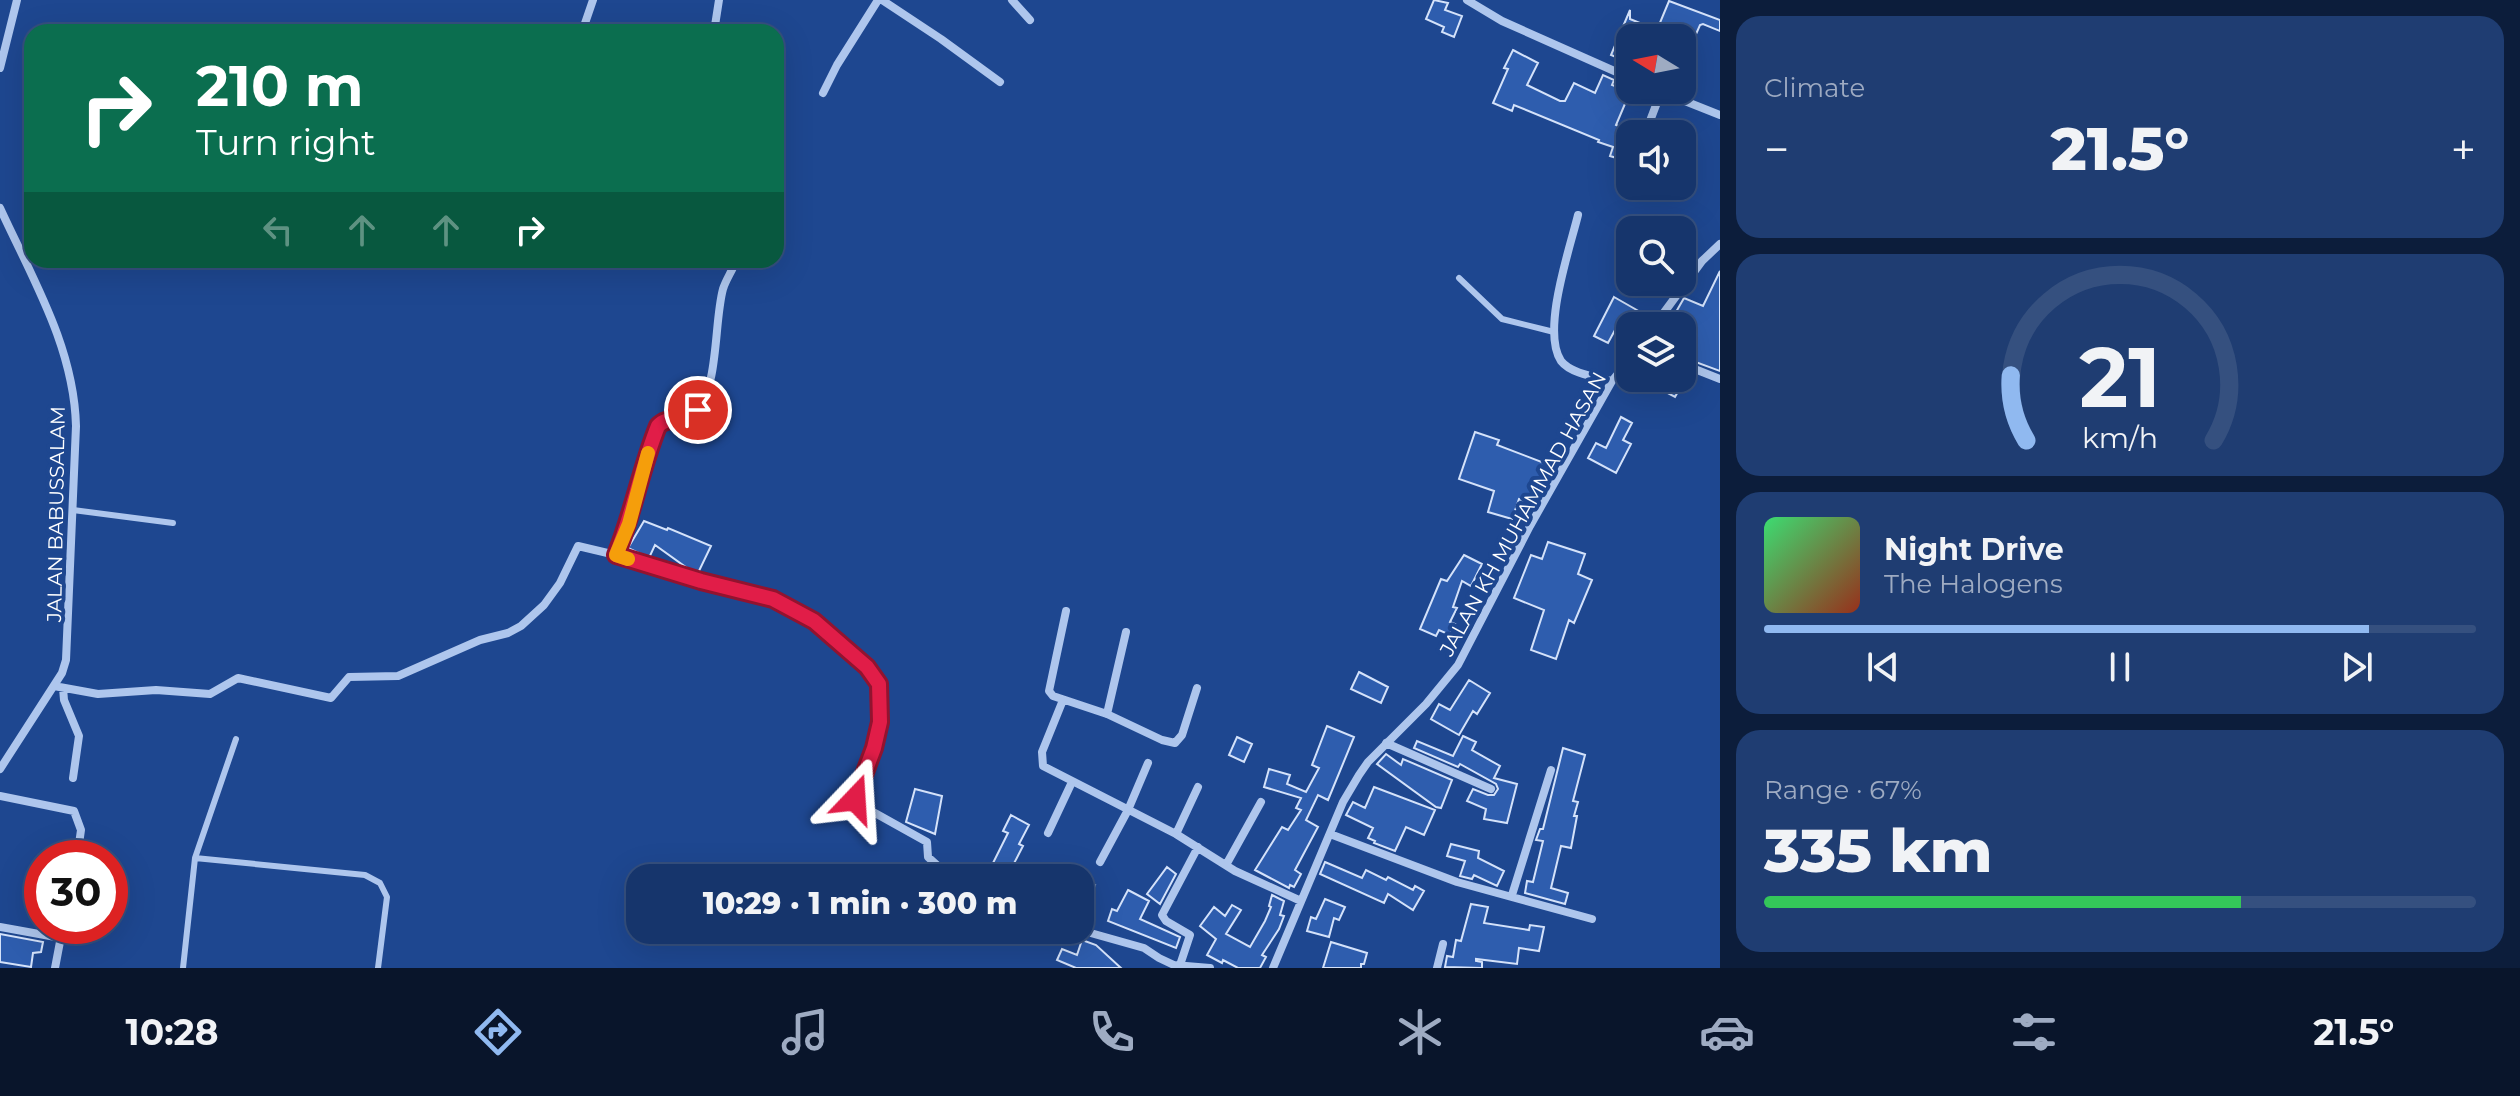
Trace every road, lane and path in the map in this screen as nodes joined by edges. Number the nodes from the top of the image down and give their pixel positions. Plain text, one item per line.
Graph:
1 (17, 0) edge
2 (593, 0) edge
3 (719, 0) edge
4 (880, 0) edge
5 (1012, 0) edge
6 (1467, 0) edge
7 (1030, 20) dead end
8 (585, 24) edge
9 (715, 24) edge
10 (0, 68) edge
11 (1616, 72) edge
12 (1000, 82) dead end
13 (823, 93) dead end
14 (1692, 104) edge
15 (1720, 115) edge
16 (0, 208) edge
17 (1578, 215) dead end
18 (1720, 244) edge
19 (24, 260) edge
20 (28, 268) edge
21 (733, 268) edge
22 (1459, 278) dead end
23 (1664, 312) edge
24 (1554, 332) junction
25 (1696, 370) edge
26 (1616, 376) edge
27 (1720, 379) edge
28 (1612, 381) junction
29 (73, 510) junction
30 (173, 523) dead end
31 (616, 555) junction
32 (1066, 611) dead end
33 (1126, 632) dead end
34 (59, 687) junction
35 (1197, 688) dead end
36 (1063, 700) junction
37 (1107, 714) junction
38 (236, 739) dead end
39 (1386, 743) junction
40 (1148, 763) dead end
41 (0, 769) edge
42 (1551, 770) dead end
43 (73, 778) dead end
44 (1072, 782) junction
45 (1198, 787) dead end
46 (1491, 789) dead end
47 (0, 796) edge
48 (1261, 802) dead end
49 (1128, 810) junction
50 (1048, 833) dead end
51 (1176, 834) junction
52 (1330, 834) junction
53 (80, 840) edge
54 (1198, 847) junction
55 (195, 858) junction
56 (1100, 862) dead end
57 (936, 864) edge
58 (1226, 865) junction
59 (1512, 895) junction
60 (1301, 901) junction
61 (1592, 919) dead end
62 (0, 927) edge
63 (24, 931) edge
64 (1094, 934) edge
65 (60, 944) edge
66 (1443, 944) dead end
67 (1180, 965) junction
68 (55, 968) edge
69 (183, 968) edge
70 (378, 968) edge
71 (1210, 968) edge
72 (1273, 968) edge
73 (1437, 968) edge

1 - 10 street
2 - 8 street
3 - 9 street
4 - 12 street
4 - 13 street
5 - 7 street
6 - 11 street
14 - 15 street
16 - 19 street, JALAN BABUSSALAM
17 - 24 street
18 - 23 street
20 - 29 street, JALAN BABUSSALAM
21 - 31 street
22 - 24 lane
24 - 28 street
25 - 27 street
26 - 28 street, JALAN KH MUHAMMAD HASAN
28 - 39 street, JALAN KH MUHAMMAD HASAN
29 - 30 lane
29 - 34 street, JALAN BABUSSALAM
31 - 34 street
31 - 57 street
32 - 36 street
33 - 37 street
34 - 41 street, JALAN BABUSSALAM
34 - 43 street
35 - 37 street
36 - 37 street
36 - 44 street
38 - 55 lane
39 - 46 street
39 - 52 street, JALAN KH MUHAMMAD HASAN
40 - 49 street
42 - 59 street
44 - 49 street
44 - 50 street
45 - 51 street
47 - 53 street
48 - 58 street
49 - 51 street
49 - 56 street
51 - 54 street
52 - 59 street
52 - 60 street, JALAN KH MUHAMMAD HASAN
54 - 58 street
54 - 67 street
55 - 69 lane
55 - 70 lane
58 - 60 street
59 - 61 street
60 - 72 street, JALAN KH MUHAMMAD HASAN
62 - 63 street
64 - 67 street
65 - 68 street
66 - 73 street
67 - 71 street

